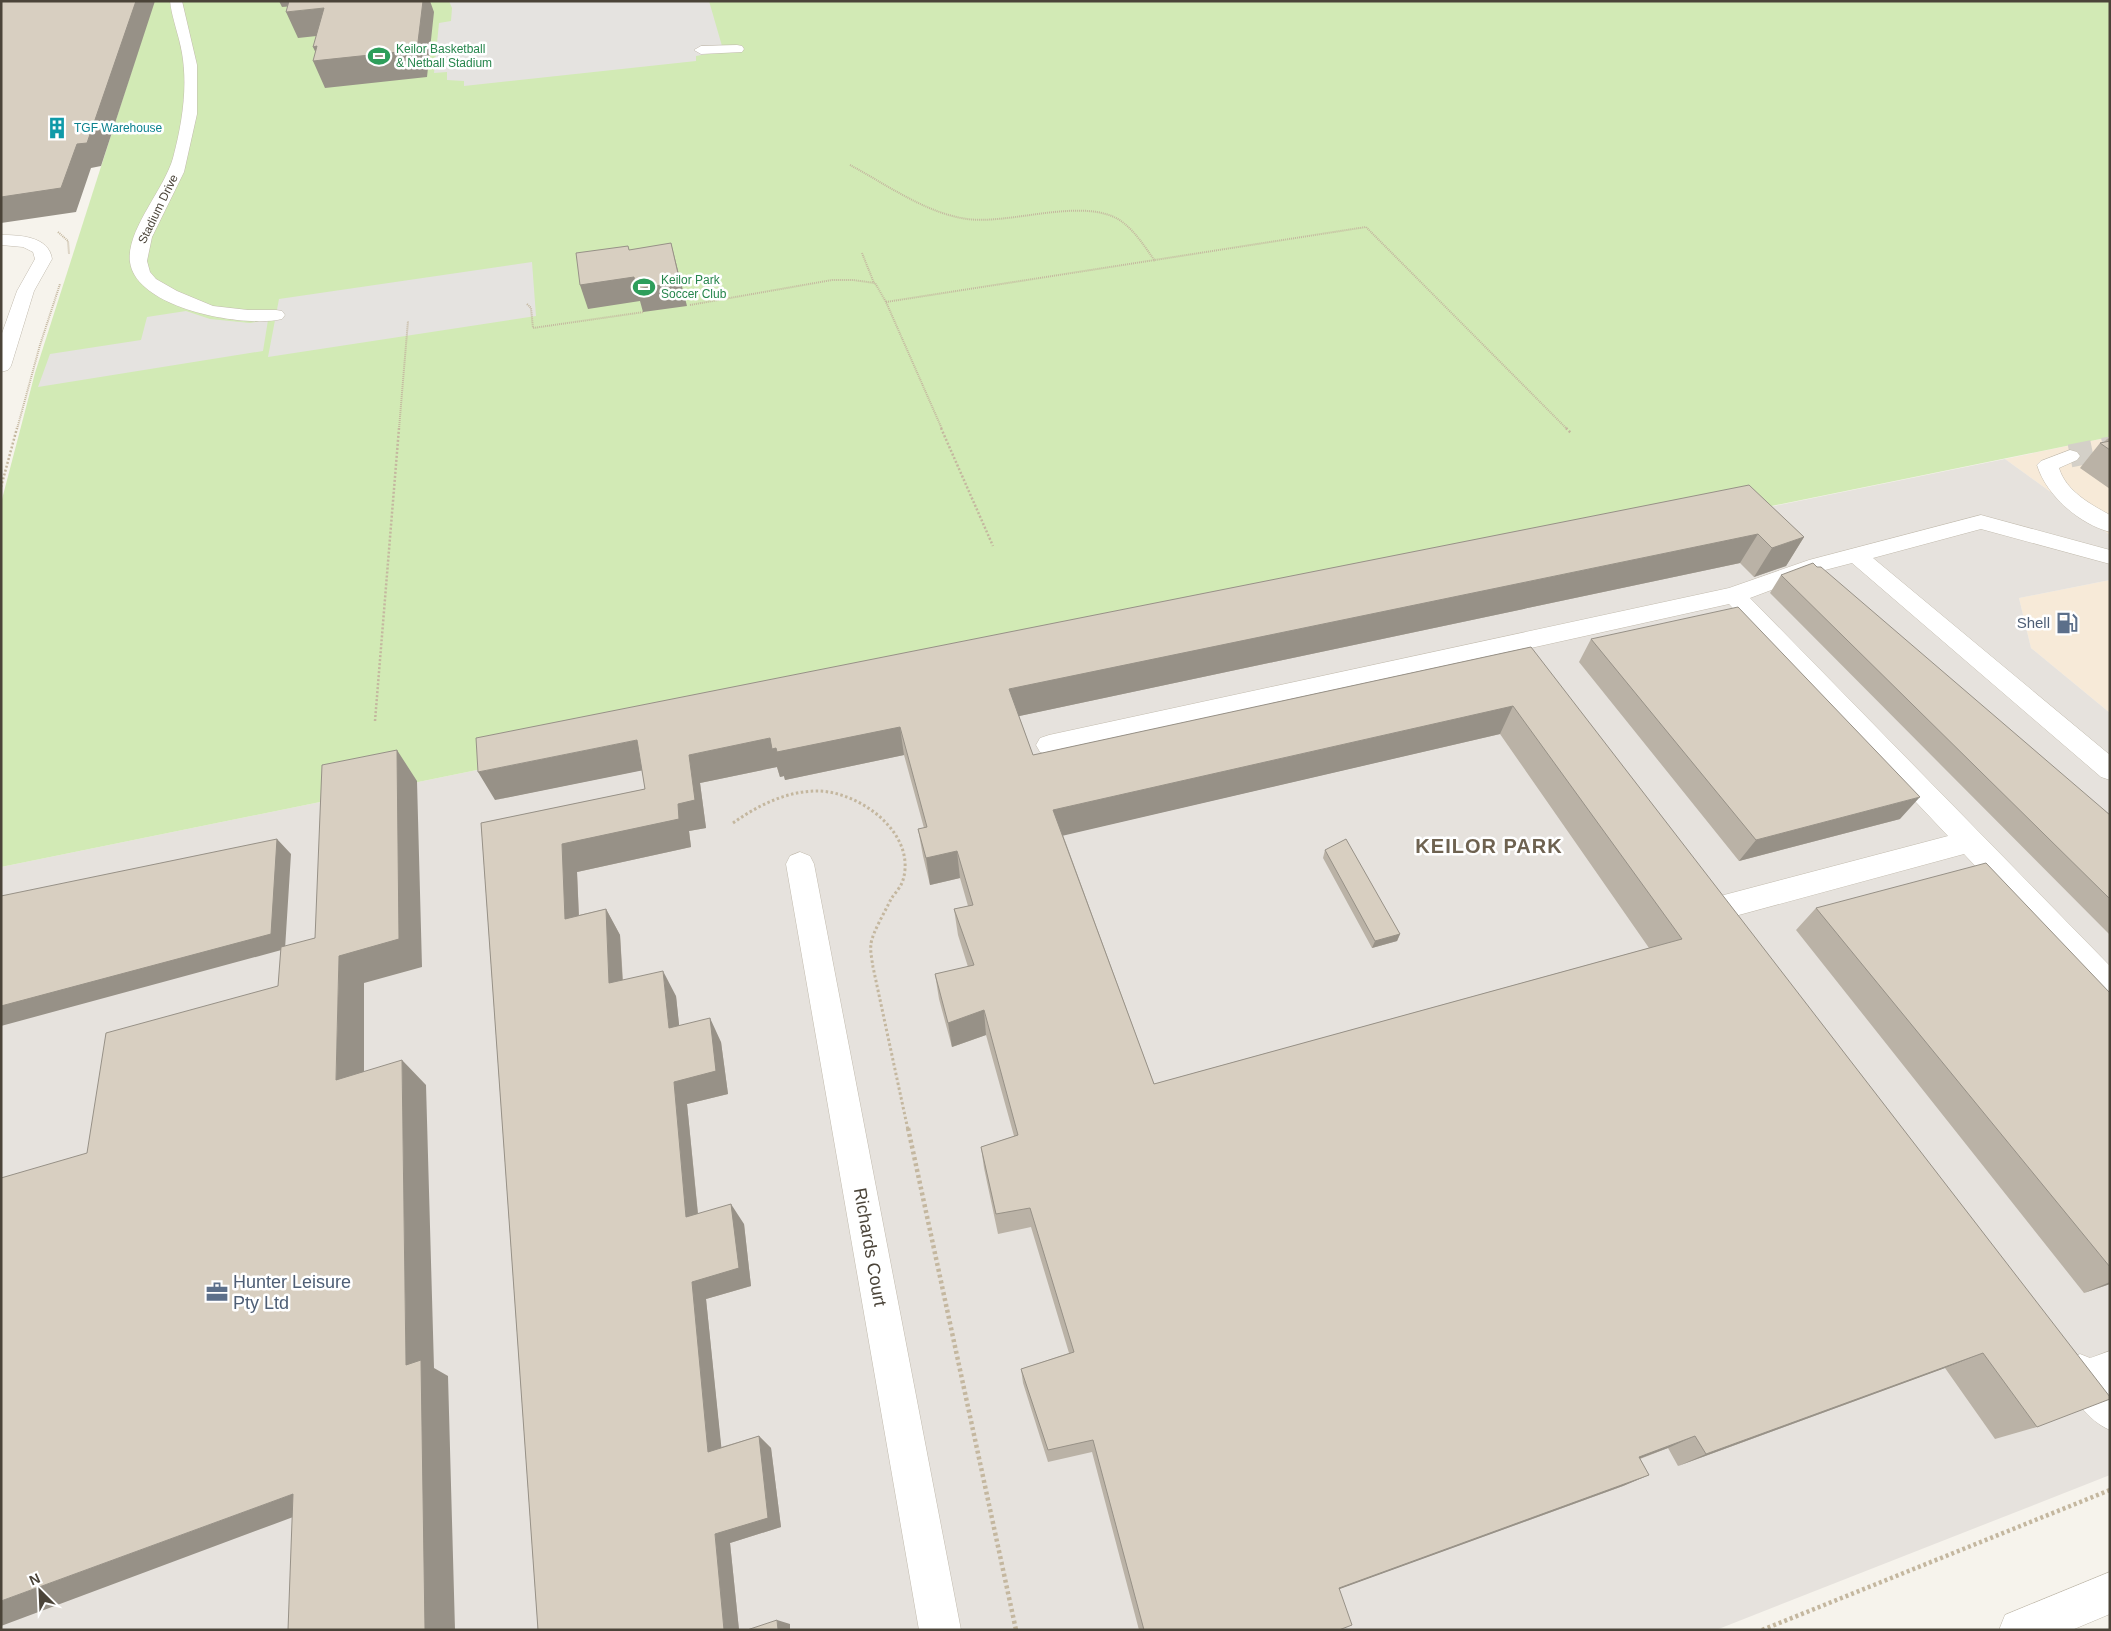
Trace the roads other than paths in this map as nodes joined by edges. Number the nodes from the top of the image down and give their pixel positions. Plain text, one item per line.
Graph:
1 (176, 1) edge
2 (737, 49) dead end
3 (701, 50) dead end
4 (1, 240) edge
5 (1, 252) edge
6 (24, 267) junction
7 (276, 315) dead end
8 (1, 366) edge
9 (2070, 456) tunnel mouth
10 (2051, 473) junction
11 (2110, 513) edge
12 (2110, 525) edge
13 (1856, 555) junction
14 (2110, 557) edge
15 (1734, 595) junction
16 (1049, 745) dead end
17 (2110, 770) edge
18 (1970, 841) junction
19 (800, 864) dead end
20 (1724, 907) edge
21 (2110, 987) edge
22 (2061, 1347) edge
23 (2097, 1374) edge
24 (2110, 1411) edge
25 (2110, 1593) edge
26 (940, 1630) edge
27 (2020, 1630) edge

1 - 7 street, Stadium Drive
2 - 3 street
4 - 6 street
5 - 6 street
6 - 8 street
9 - 10 street
10 - 11 street
10 - 12 street
13 - 14 street
13 - 15 street
13 - 17 street
15 - 16 street
15 - 18 street
18 - 20 street
18 - 21 street
19 - 26 street, Richards Court
22 - 23 street
23 - 24 street
25 - 27 street

